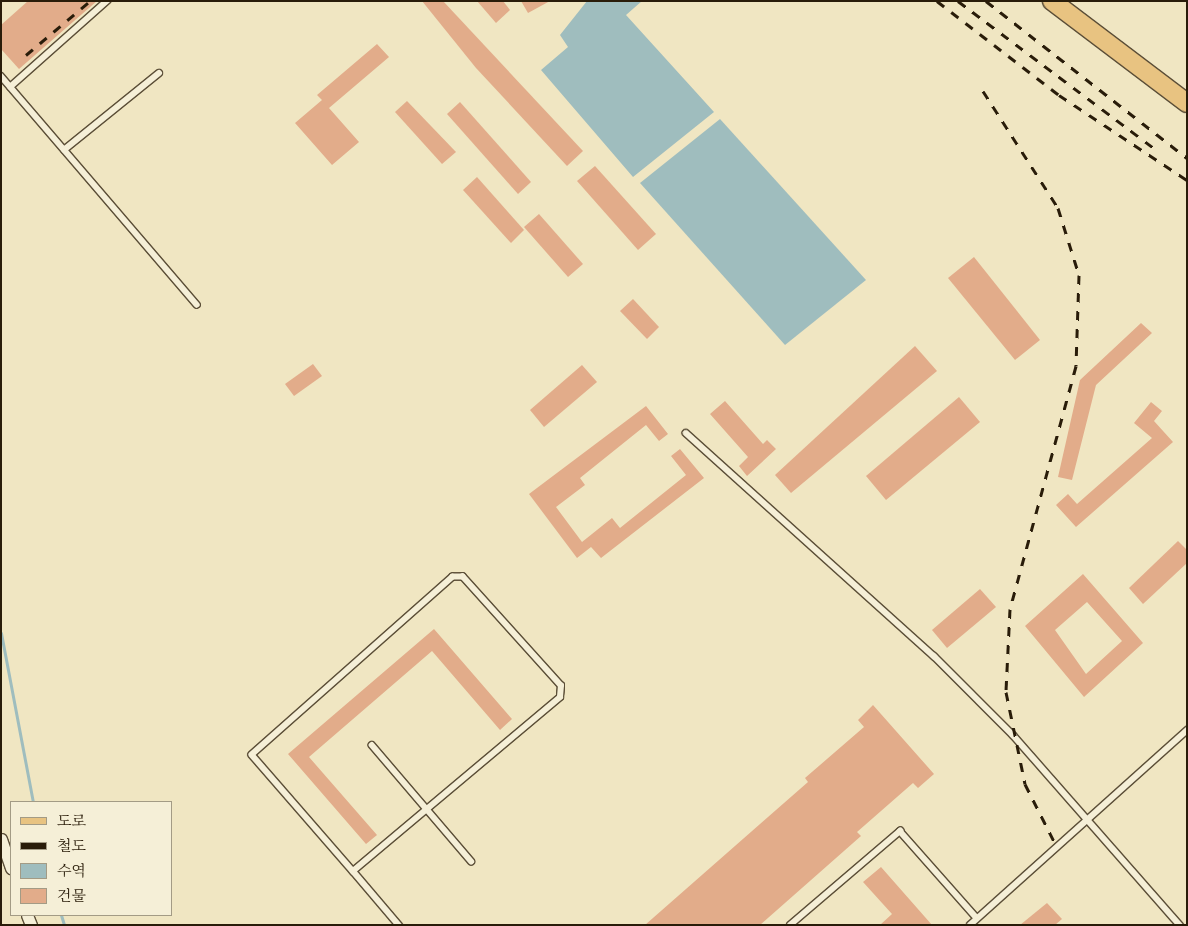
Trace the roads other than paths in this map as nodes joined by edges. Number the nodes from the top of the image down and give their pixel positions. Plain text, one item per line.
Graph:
1 (107, 1) edge
2 (1052, 1) edge
3 (159, 73) dead end
4 (1, 76) edge
5 (10, 87) junction
6 (1187, 103) edge
7 (64, 150) junction
8 (197, 305) dead end
9 (686, 433) dead end
10 (1187, 730) edge
11 (372, 744) dead end
12 (427, 809) junction
13 (1087, 820) junction
14 (1, 839) edge
15 (472, 860) dead end
16 (10, 865) edge
17 (352, 871) junction
18 (977, 918) junction
19 (400, 925) edge
20 (790, 925) edge
21 (970, 925) edge
22 (1180, 925) edge

1 - 5 lane
2 - 6 main road
3 - 7 lane
4 - 5 lane
5 - 7 lane
7 - 8 lane
9 - 13 lane
10 - 13 lane
11 - 12 lane
12 - 15 lane
12 - 17 lane
12 - 17 lane
13 - 18 lane
13 - 22 lane
14 - 16 street
17 - 19 lane
18 - 20 lane
18 - 21 lane

